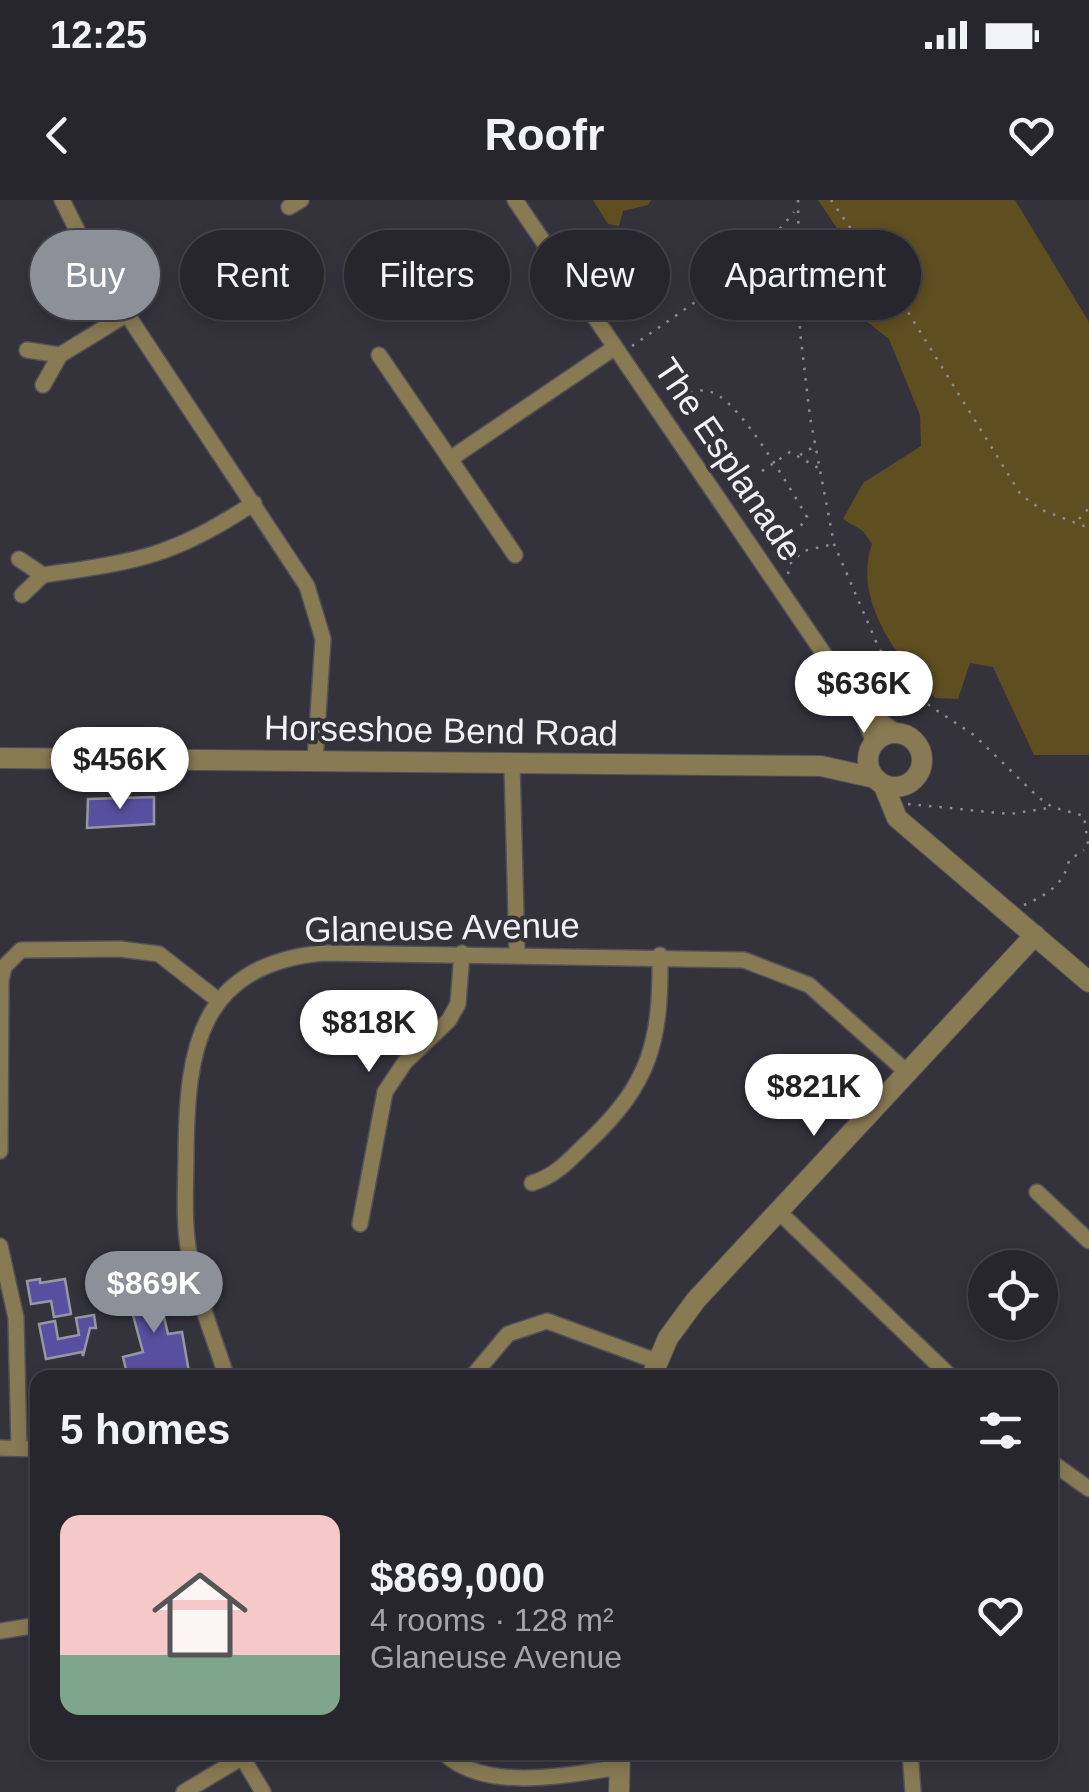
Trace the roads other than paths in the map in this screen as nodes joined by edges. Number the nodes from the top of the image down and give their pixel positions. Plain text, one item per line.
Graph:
1 (62, 200) edge
2 (514, 200) edge
3 (76, 230) edge
4 (117, 320) edge
5 (131, 320) edge
6 (614, 348) junction
7 (26, 350) dead end
8 (60, 355) junction
9 (379, 355) dead end
10 (42, 386) dead end
11 (450, 458) junction
12 (254, 503) junction
13 (515, 555) dead end
14 (19, 559) dead end
15 (43, 575) junction
16 (22, 595) dead end
17 (858, 704) junction
18 (898, 732) junction
19 (871, 749) junction
20 (0, 758) edge
21 (315, 761) junction
22 (512, 764) junction
23 (821, 766) junction
24 (880, 782) junction
25 (908, 794) junction
26 (929, 843) junction
27 (1035, 935) junction
28 (462, 953) junction
29 (517, 954) junction
30 (660, 956) junction
31 (1089, 982) edge
32 (219, 1001) junction
33 (909, 1074) junction
34 (0, 1151) edge
35 (532, 1183) dead end
36 (1037, 1192) dead end
37 (780, 1213) junction
38 (360, 1224) dead end
39 (1089, 1241) edge
40 (0, 1246) edge
41 (654, 1369) edge
42 (225, 1370) edge
43 (478, 1370) edge
44 (944, 1370) edge
45 (0, 1448) edge
46 (20, 1448) junction
47 (30, 1449) edge
48 (1058, 1468) edge
49 (1089, 1489) edge
50 (30, 1626) edge
51 (0, 1631) edge
52 (234, 1760) edge
53 (243, 1760) edge
54 (450, 1760) edge
55 (620, 1760) edge
56 (911, 1760) edge
57 (184, 1792) edge
58 (263, 1792) edge
59 (618, 1792) edge
60 (913, 1792) edge

1 - 3 street
2 - 6 street, The Esplanade
4 - 8 street
5 - 12 street
6 - 11 street
6 - 17 street, The Esplanade
7 - 8 street
8 - 10 street
9 - 11 street
11 - 13 street
12 - 15 street
12 - 21 street
14 - 15 street
15 - 16 street
17 - 18 street, The Esplanade
17 - 19 street, The Esplanade
18 - 19 street
18 - 25 street
19 - 23 street, Horseshoe Bend Road
19 - 24 street
20 - 21 street, Horseshoe Bend Road
21 - 22 street, Horseshoe Bend Road
22 - 23 street, Horseshoe Bend Road
22 - 29 street
23 - 24 street, Horseshoe Bend Road
24 - 25 street
24 - 26 street
25 - 26 street
26 - 27 street
27 - 31 street
27 - 33 street
28 - 29 street, Glaneuse Avenue
28 - 32 street, Glaneuse Avenue
28 - 38 street
29 - 30 street, Glaneuse Avenue
30 - 33 street, Glaneuse Avenue
30 - 35 street
32 - 34 street
32 - 42 street, Glaneuse Avenue
33 - 37 street
36 - 39 street
37 - 41 street
37 - 44 street
40 - 46 street
41 - 43 street
45 - 46 street
46 - 47 street
48 - 49 street
50 - 51 street
52 - 57 street
53 - 58 street
54 - 55 street
55 - 59 street
56 - 60 street

